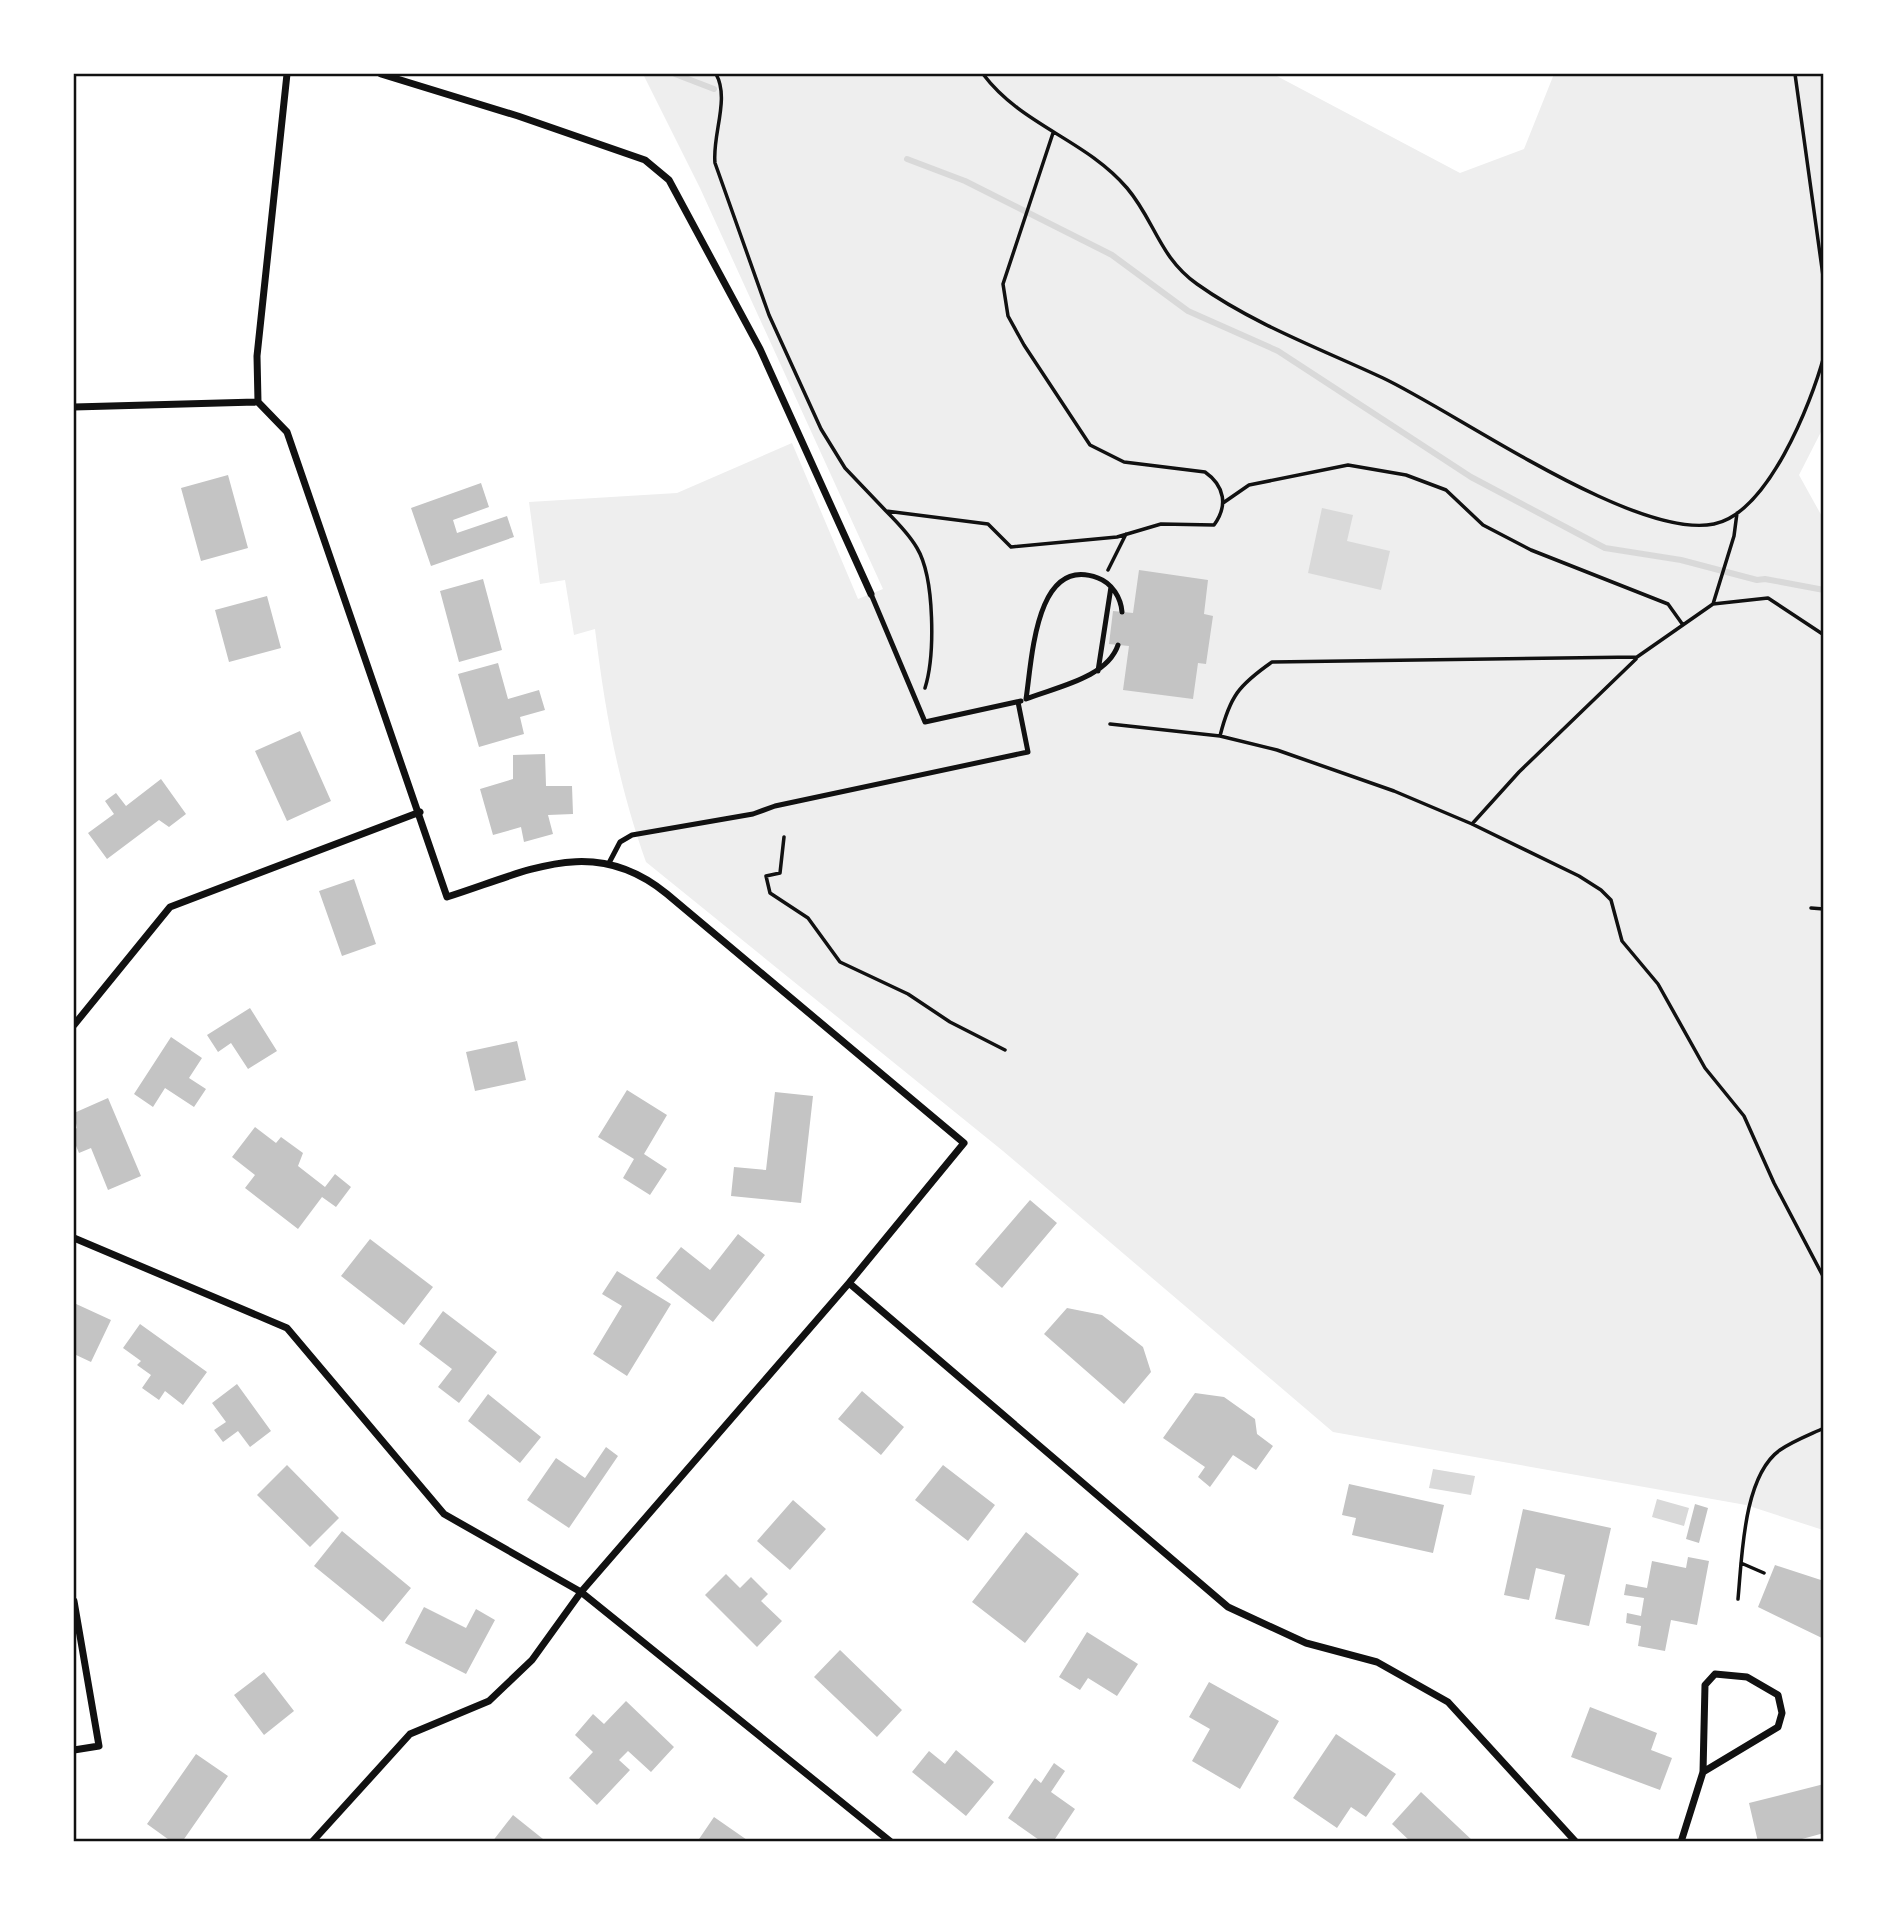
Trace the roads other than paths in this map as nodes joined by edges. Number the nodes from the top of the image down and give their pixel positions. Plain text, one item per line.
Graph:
1 (287, 74) edge
2 (381, 74) edge
3 (258, 402) junction
4 (74, 408) edge
5 (1111, 587) junction
6 (871, 594) joint
7 (1122, 612) dead end
8 (1118, 645) dead end
9 (1098, 671) junction
10 (1026, 699) junction
11 (1018, 702) junction
12 (420, 813) junction
13 (609, 863) junction
14 (74, 1025) edge
15 (74, 1238) edge
16 (849, 1283) junction
17 (581, 1591) junction
18 (74, 1601) edge
19 (74, 1750) edge
20 (1703, 1772) junction
21 (312, 1842) edge
22 (891, 1842) edge
23 (1576, 1842) edge
24 (1681, 1842) edge

1 - 3 street
2 - 6 street
3 - 4 street
3 - 12 street
5 - 7 lane
5 - 9 lane
5 - 10 lane
6 - 11 lane
8 - 9 lane
9 - 10 lane
10 - 11 lane
11 - 13 lane
12 - 13 street
12 - 14 street
13 - 16 street
15 - 17 street
16 - 17 street
16 - 23 street
17 - 21 street
17 - 22 street
18 - 19 street
20 - 20 street
20 - 24 street

